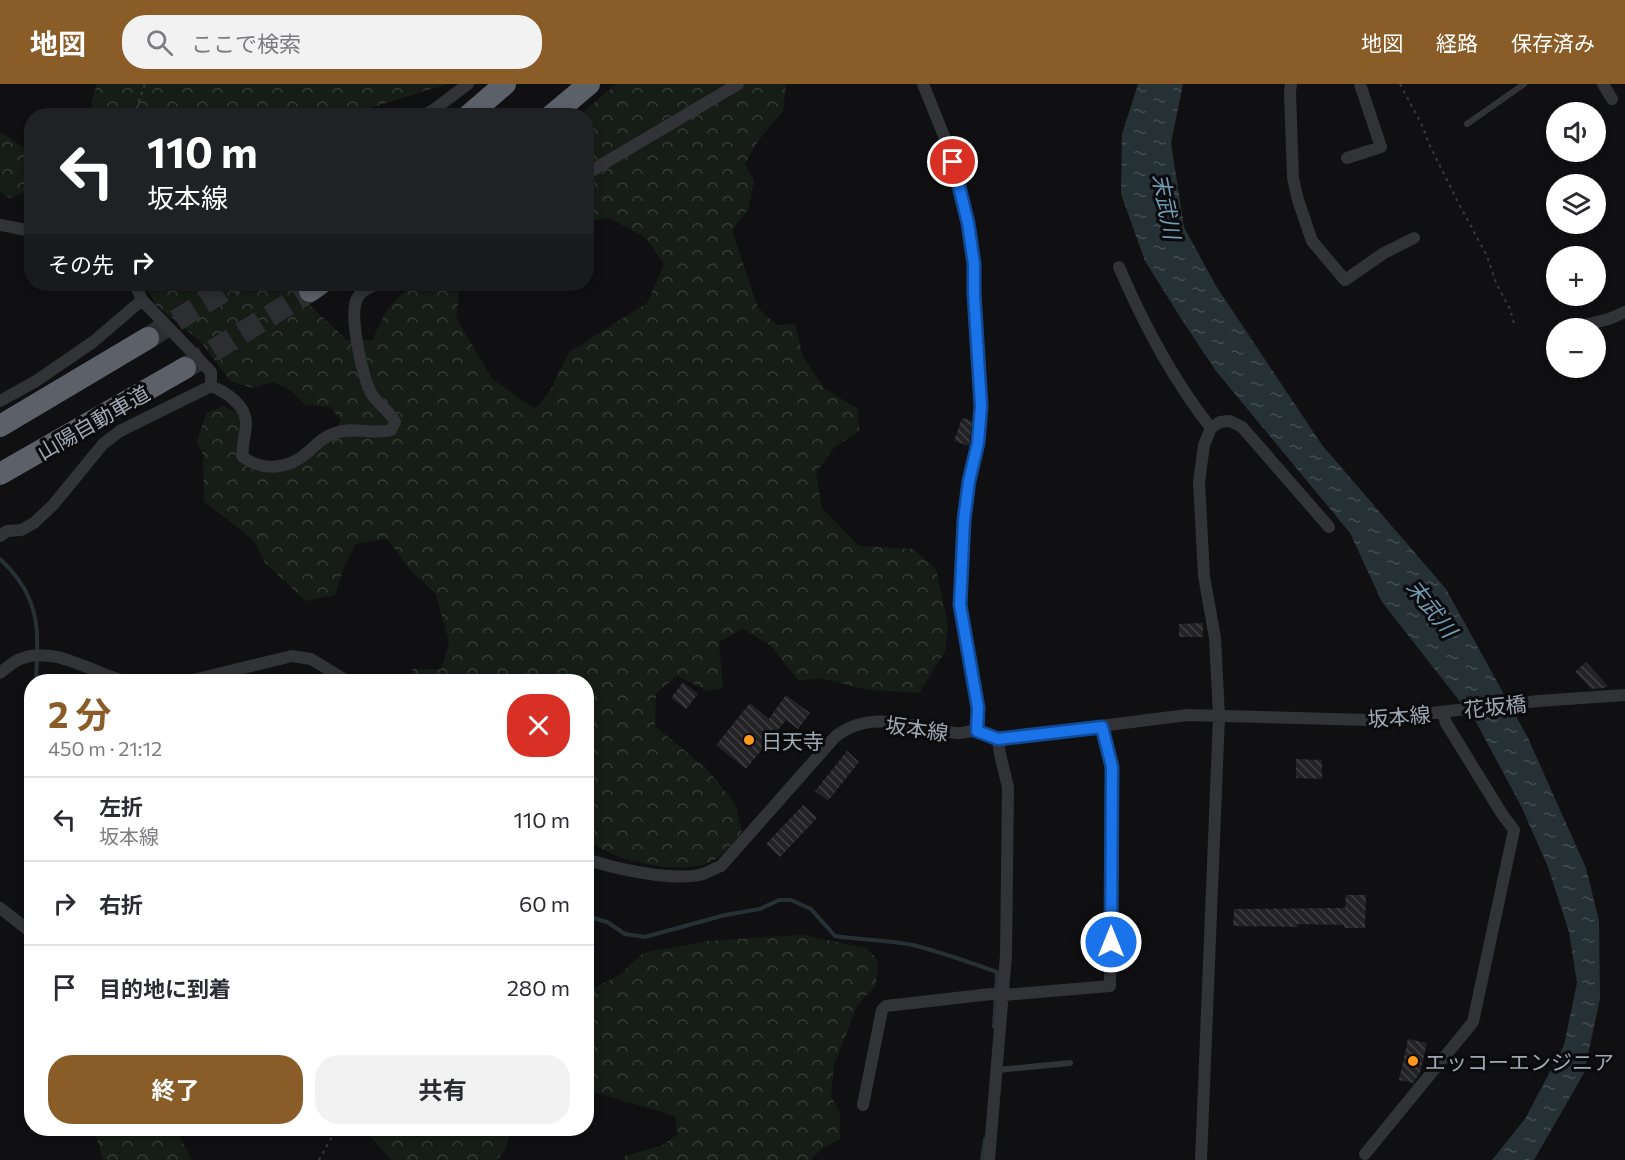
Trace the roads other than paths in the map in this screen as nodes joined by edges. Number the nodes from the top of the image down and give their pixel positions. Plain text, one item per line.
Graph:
1 (468, 84) edge
2 (505, 84) edge
3 (589, 84) edge
4 (738, 84) edge
5 (923, 84) edge
6 (1292, 84) edge
7 (1360, 84) edge
8 (1524, 84) edge
9 (1603, 84) edge
10 (1612, 99) dead end
11 (434, 108) edge
12 (477, 108) edge
13 (560, 108) edge
14 (1467, 124) dead end
15 (1347, 158) dead end
16 (594, 169) edge
17 (0, 225) edge
18 (24, 230) edge
19 (1414, 238) dead end
20 (1119, 267) dead end
21 (138, 291) edge
22 (365, 291) edge
23 (142, 300) junction
24 (1625, 312) edge
25 (1606, 320) edge
26 (148, 338) tunnel mouth
27 (185, 368) tunnel mouth
28 (211, 386) junction
29 (0, 401) edge
30 (0, 426) edge
31 (1210, 428) junction
32 (0, 474) edge
33 (1329, 527) dead end
34 (0, 536) edge
35 (0, 673) edge
36 (105, 674) edge
37 (218, 674) edge
38 (336, 674) edge
39 (1625, 694) edge
40 (1448, 711) junction
41 (1219, 716) junction
42 (1102, 727) junction
43 (977, 731) junction
44 (998, 739) junction
45 (594, 862) edge
46 (0, 908) edge
47 (24, 927) edge
48 (998, 994) junction
49 (1070, 1063) dead end
50 (997, 1070) junction
51 (862, 1105) dead end
52 (1365, 1154) dead end
53 (988, 1160) edge
54 (1201, 1160) edge

1 - 11 street
2 - 12 highway
3 - 13 highway
4 - 16 street
5 - 43 street
6 - 19 street
7 - 15 street
8 - 14 lane
9 - 10 street
17 - 18 street
20 - 31 street
21 - 23 street
22 - 28 street
23 - 28 street
23 - 29 street
24 - 25 street
26 - 30 highway, 山陽自動車道
27 - 32 highway, 山陽自動車道
28 - 34 street
31 - 33 street
31 - 41 street
35 - 36 street
37 - 38 street
39 - 40 street, 花坂橋
40 - 41 street, 坂本線
40 - 52 street
41 - 42 street, 坂本線
41 - 54 street
42 - 44 street, 坂本線
42 - 48 street
43 - 44 street, 坂本線
43 - 45 street, 坂本線
44 - 48 street
46 - 47 street
48 - 50 street
48 - 51 street
49 - 50 lane
50 - 53 street

